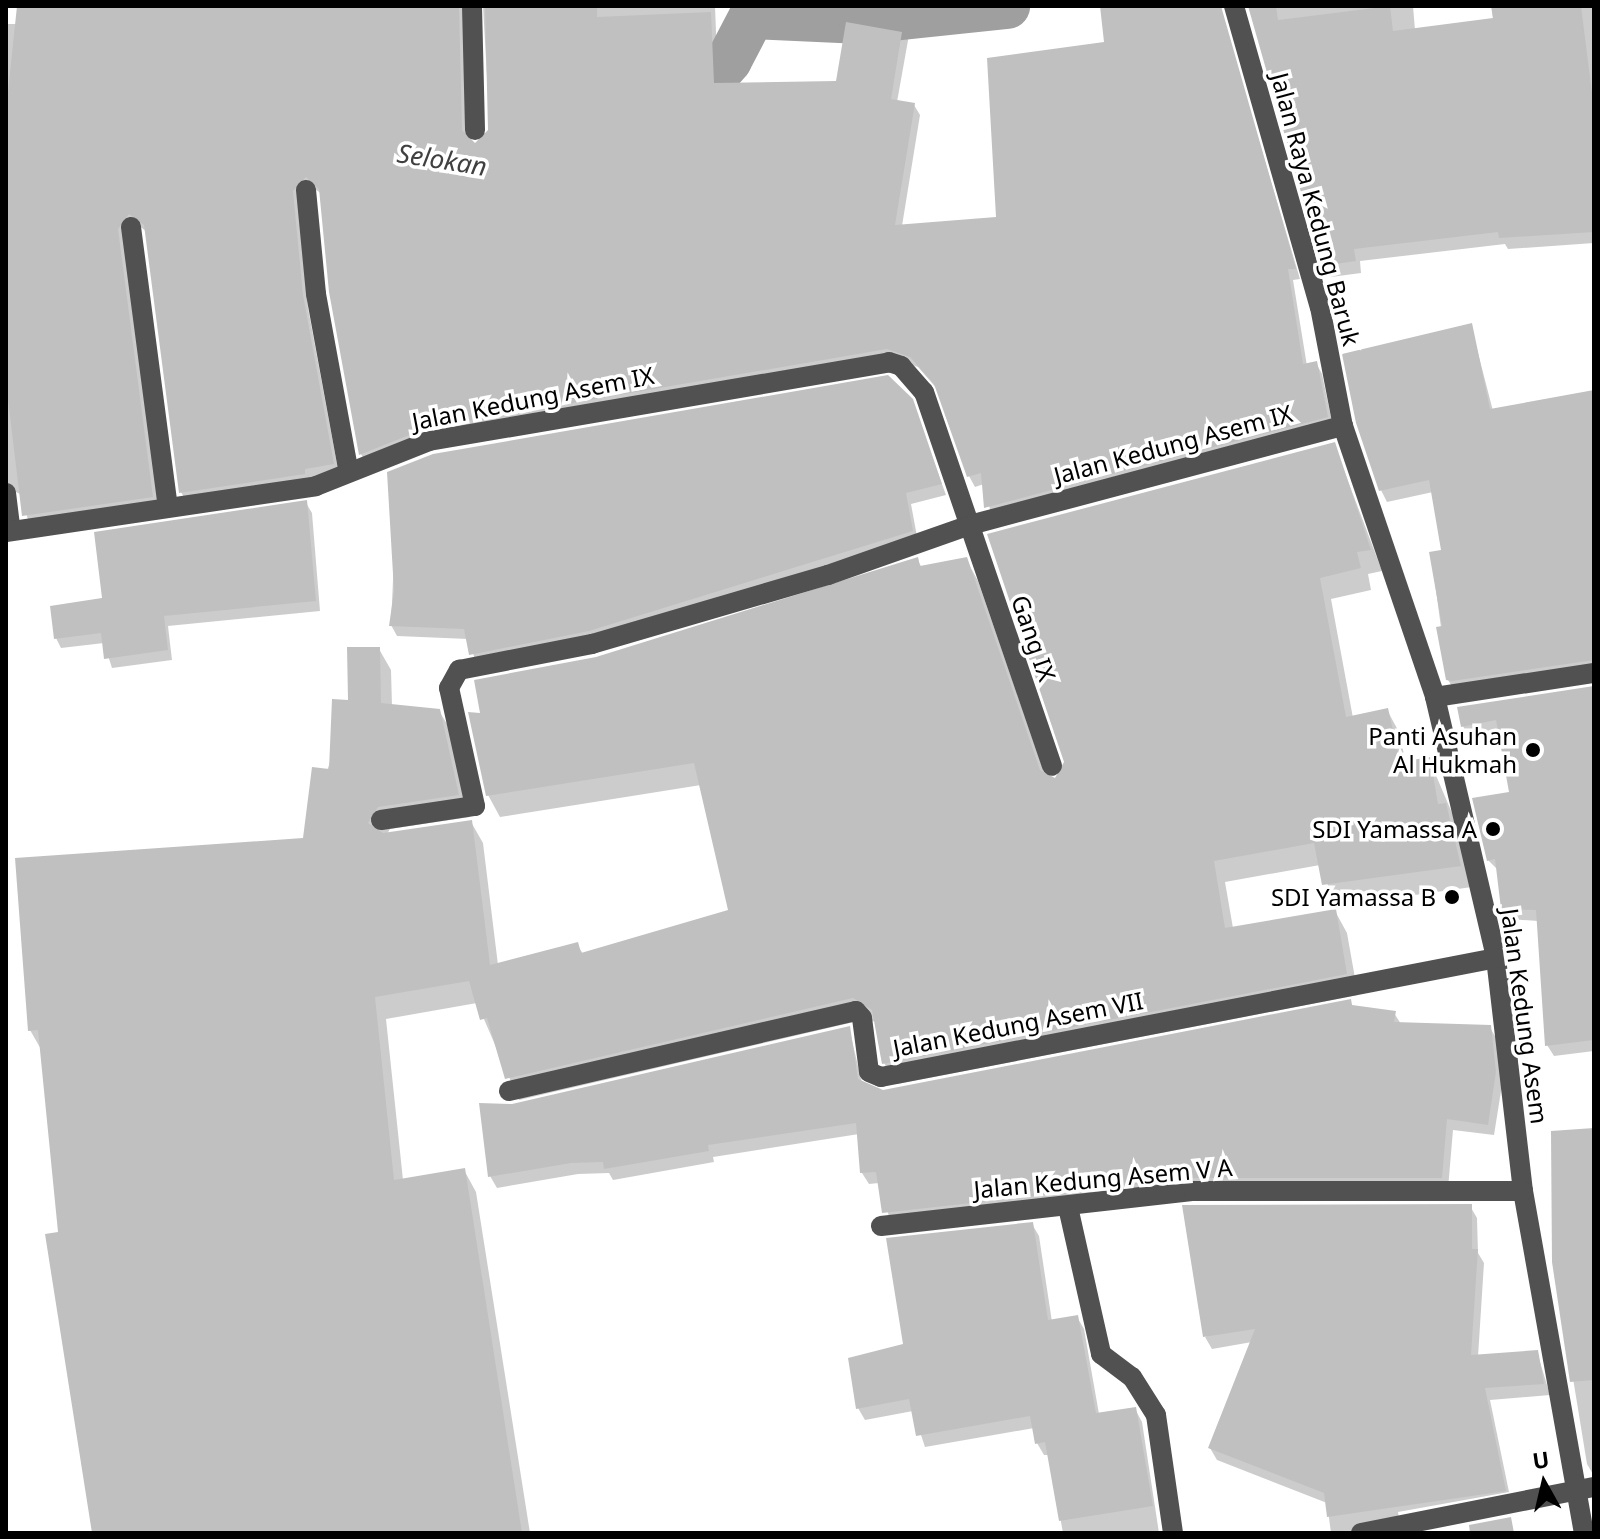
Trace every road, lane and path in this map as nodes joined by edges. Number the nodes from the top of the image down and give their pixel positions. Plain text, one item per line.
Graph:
1 (472, 6) edge
2 (1234, 6) edge
3 (475, 130) dead end
4 (306, 190) dead end
5 (131, 227) dead end
6 (1343, 426) junction
7 (348, 469) junction
8 (6, 493) edge
9 (168, 508) junction
10 (970, 525) junction
11 (9, 531) edge
12 (1594, 673) edge
13 (1435, 697) junction
14 (1052, 766) dead end
15 (381, 820) dead end
16 (1496, 958) junction
17 (509, 1091) dead end
18 (1523, 1191) junction
19 (1068, 1207) junction
20 (881, 1226) dead end
21 (1585, 1489) edge
22 (1173, 1533) edge
23 (1361, 1533) edge
24 (1584, 1533) edge

1 - 3 street
2 - 6 street, Jalan Raya Kedung Baruk
4 - 7 street
5 - 9 street
6 - 10 street, Jalan Kedung Asem IX
6 - 13 street, Jalan Kedung Asem
7 - 9 street, Jalan Kedung Asem IX
7 - 10 street, Jalan Kedung Asem IX
8 - 11 street
9 - 11 street, Jalan Kedung Asem IX
10 - 14 street, Gang IX
10 - 15 street, Jalan Kedung Asem IX
12 - 13 street
13 - 16 street, Jalan Kedung Asem
16 - 17 street, Jalan Kedung Asem VII
16 - 18 street, Jalan Kedung Asem
18 - 19 street, Jalan Kedung Asem V A
18 - 21 street, Jalan Kedung Asem
19 - 20 street, Jalan Kedung Asem V A
19 - 22 street
21 - 23 street
21 - 24 street, Jalan Kedung Asem

